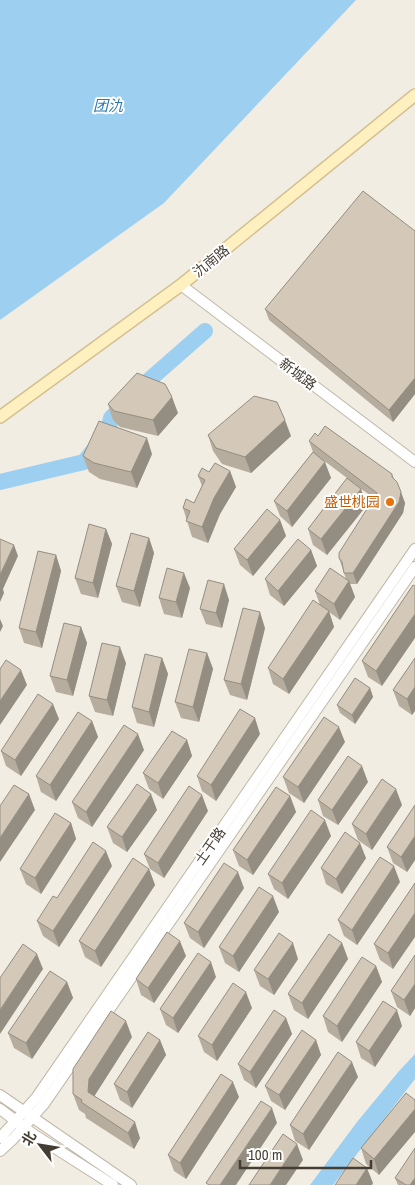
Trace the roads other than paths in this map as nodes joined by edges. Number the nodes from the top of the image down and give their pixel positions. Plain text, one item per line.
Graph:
1 (415, 95) edge
2 (181, 285) junction
3 (0, 418) edge
4 (415, 462) edge
5 (415, 549) edge
6 (415, 567) edge
7 (0, 1095) edge
8 (0, 1109) edge
9 (28, 1115) junction
10 (20, 1124) junction
11 (0, 1138) edge
12 (0, 1151) edge
13 (113, 1185) edge
14 (131, 1185) edge

1 - 2 main road, 氿南路
2 - 3 main road, 氿南路
2 - 4 street, 新城路
5 - 9 street, 土干路
6 - 9 street, 土干路
7 - 9 street
8 - 10 street
9 - 10 street, 土干路
9 - 14 street
10 - 11 street, 土干路
10 - 12 street, 土干路
10 - 13 street

